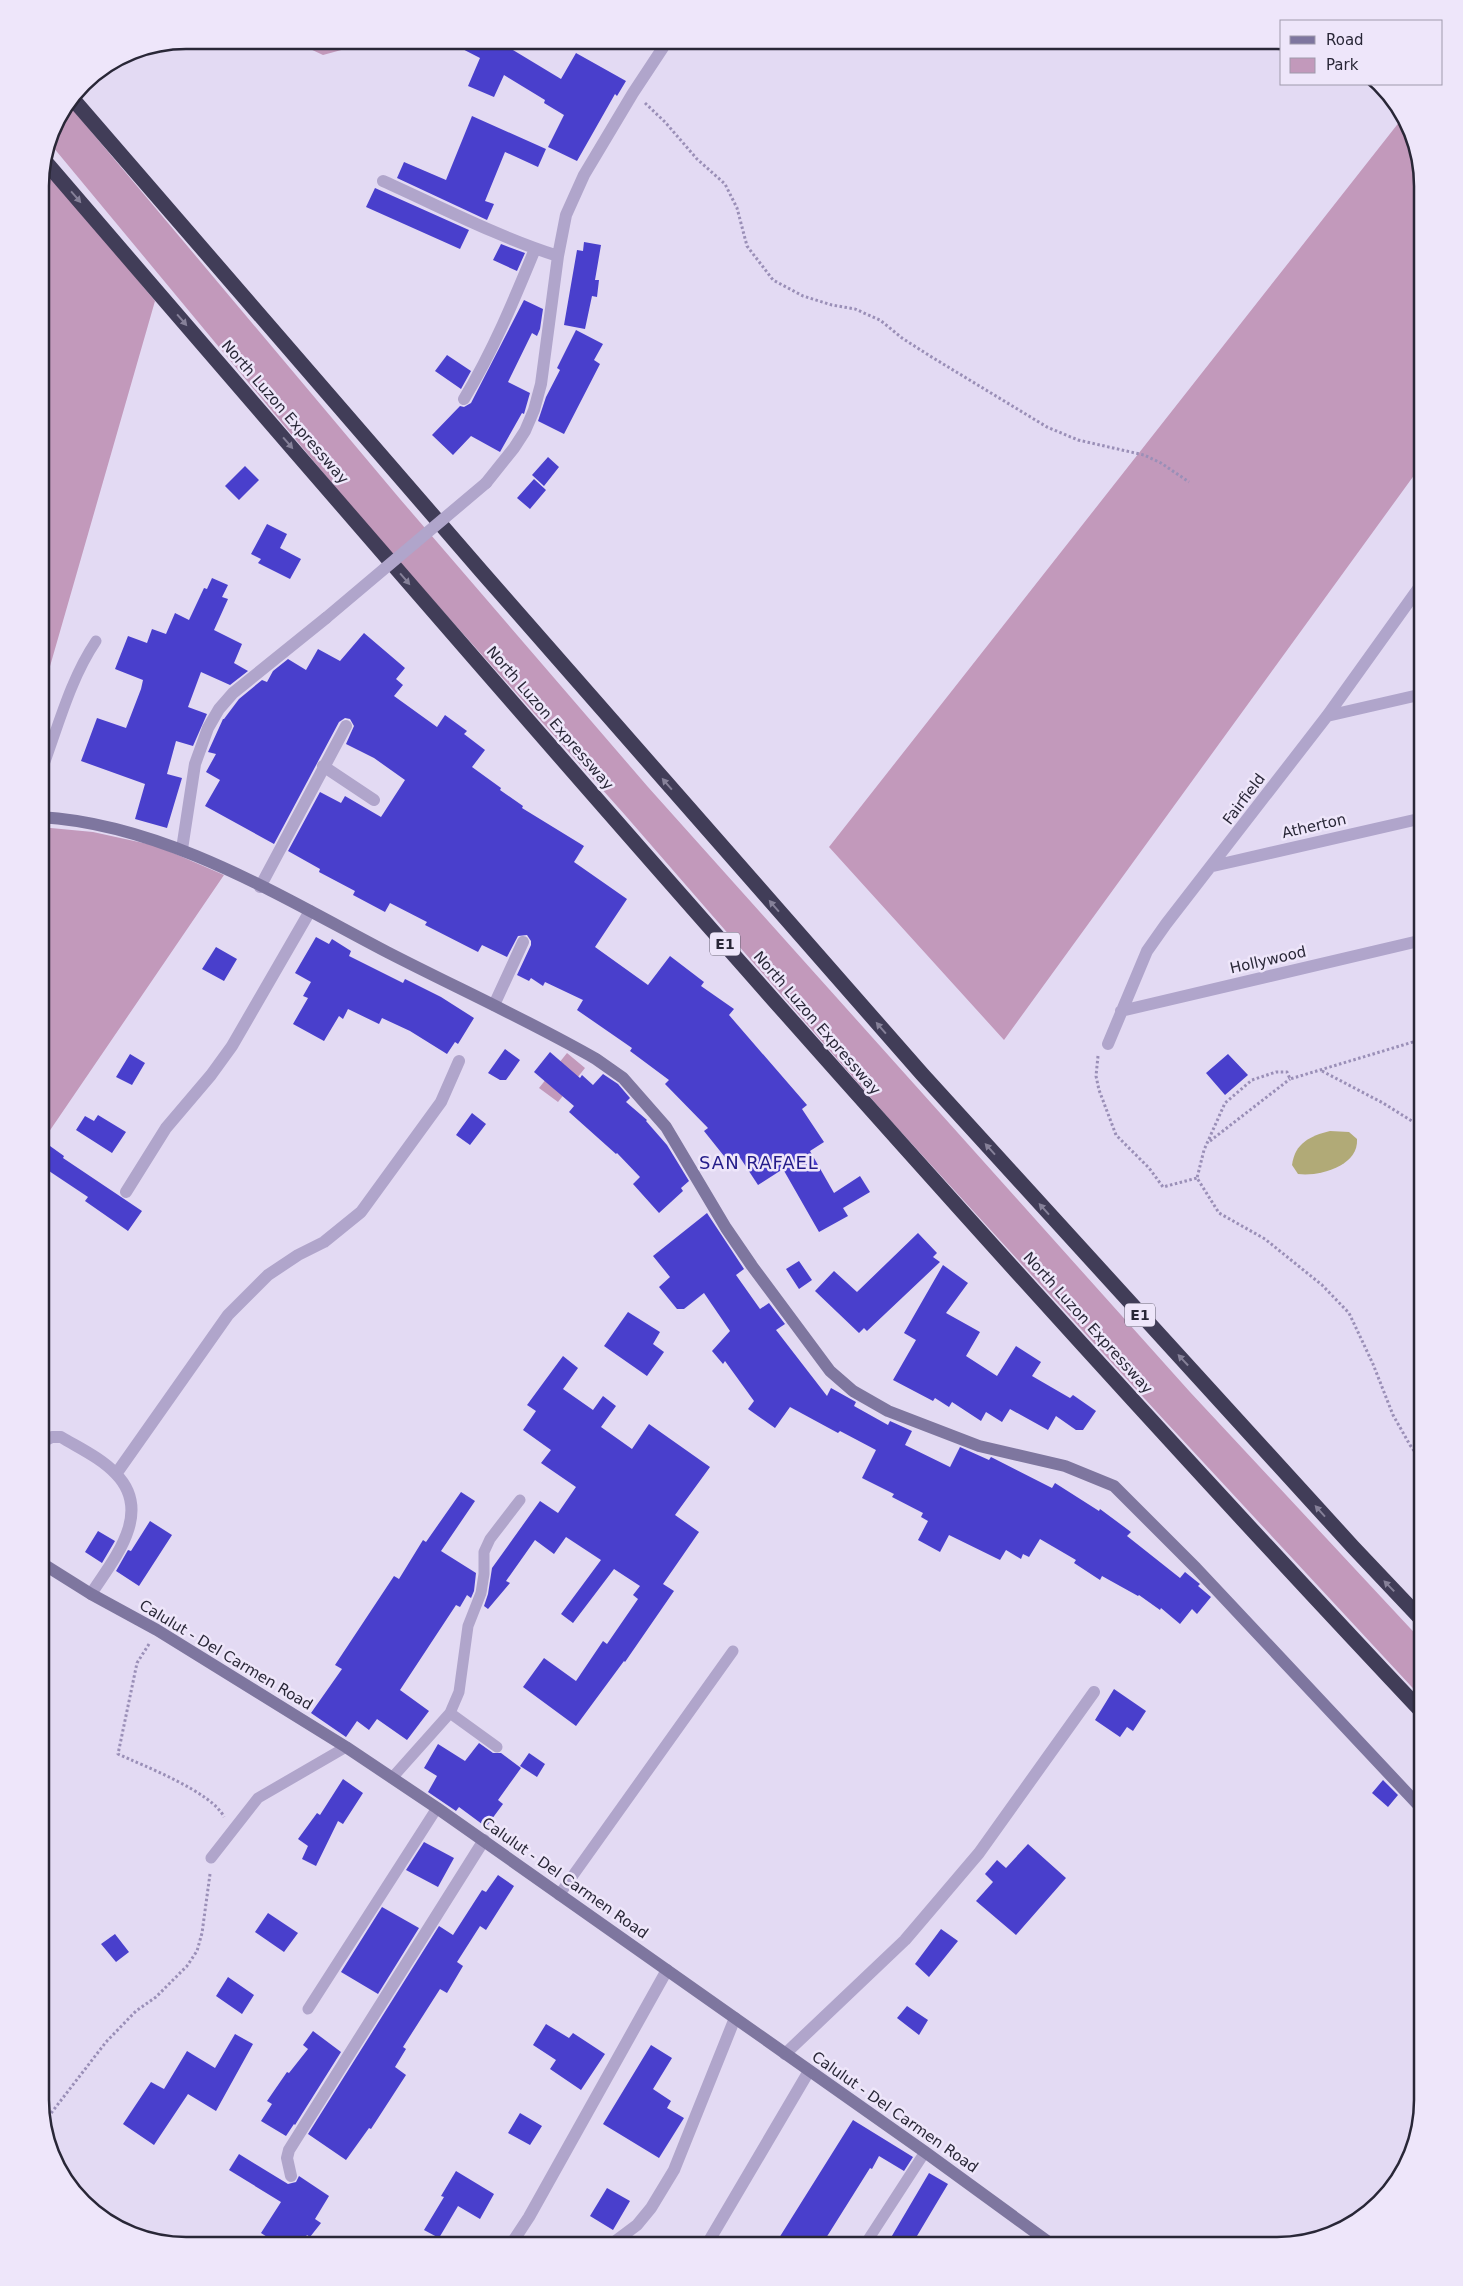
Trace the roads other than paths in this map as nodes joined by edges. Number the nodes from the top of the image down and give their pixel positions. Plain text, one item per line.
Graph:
1 (662, 49) edge
2 (76, 103) edge
3 (50, 167) edge
4 (383, 181) dead end
5 (535, 249) junction
6 (558, 256) junction
7 (464, 399) dead end
8 (1414, 595) edge
9 (96, 641) dead end
10 (1414, 696) edge
11 (1327, 716) junction
12 (346, 726) dead end
13 (49, 751) edge
14 (323, 766) junction
15 (374, 800) dead end
16 (49, 818) edge
17 (1414, 820) edge
18 (182, 849) junction
19 (1213, 866) junction
20 (260, 887) junction
21 (310, 911) junction
22 (523, 942) dead end
23 (1414, 942) edge
24 (494, 1005) junction
25 (1121, 1011) junction
26 (1108, 1044) road end
27 (459, 1061) dead end
28 (126, 1192) dead end
29 (49, 1438) edge
30 (116, 1474) junction
31 (520, 1500) dead end
32 (49, 1568) edge
33 (91, 1594) junction
34 (1414, 1611) edge
35 (733, 1651) dead end
36 (1094, 1692) dead end
37 (1414, 1703) edge
38 (450, 1712) junction
39 (346, 1747) junction
40 (497, 1747) dead end
41 (392, 1778) junction
42 (1414, 1800) edge
43 (437, 1808) junction
44 (484, 1840) junction
45 (210, 1858) road end
46 (559, 1895) junction
47 (667, 1970) junction
48 (308, 2009) dead end
49 (735, 2018) junction
50 (785, 2054) junction
51 (809, 2071) junction
52 (926, 2152) junction
53 (291, 2176) dead end
54 (516, 2237) edge
55 (621, 2237) edge
56 (711, 2237) edge
57 (870, 2237) edge
58 (1031, 2237) edge

1 - 6 street
34 -> 2 highway, E1
3 -> 37 highway, North Luzon Expressway / E1
4 - 5 street
5 - 6 street
5 - 7 street
6 - 18 street, bridge
8 - 11 street, Fairfield
9 - 13 lane
10 - 11 street
11 - 19 street, Fairfield
12 - 14 street
14 - 15 street
14 - 20 street
16 - 18 street
17 - 19 street, Atherton
18 - 20 street
19 - 25 street, Fairfield
20 - 21 street
21 - 24 street
21 - 28 street
22 - 24 street
23 - 25 street, Hollywood
24 - 42 street
25 - 26 street, Fairfield
27 - 30 street
29 - 30 street
30 - 33 street
31 - 38 lane
32 - 33 street, Calulut - Del Carmen Road
33 - 39 street, Calulut - Del Carmen Road
35 - 46 lane
36 - 50 street
38 - 40 lane
38 - 41 lane
39 - 41 street, Calulut - Del Carmen Road
39 - 45 lane
41 - 43 street, Calulut - Del Carmen Road
43 - 44 street, Calulut - Del Carmen Road
43 - 48 lane
44 - 46 street, Calulut - Del Carmen Road
44 - 53 street
46 - 47 street, Calulut - Del Carmen Road
47 - 49 street, Calulut - Del Carmen Road
47 - 54 street
49 - 50 street, Calulut - Del Carmen Road
49 - 55 street
50 - 51 street, Calulut - Del Carmen Road
51 - 52 street, Calulut - Del Carmen Road
51 - 56 street
52 - 57 lane
52 - 58 street, Calulut - Del Carmen Road

